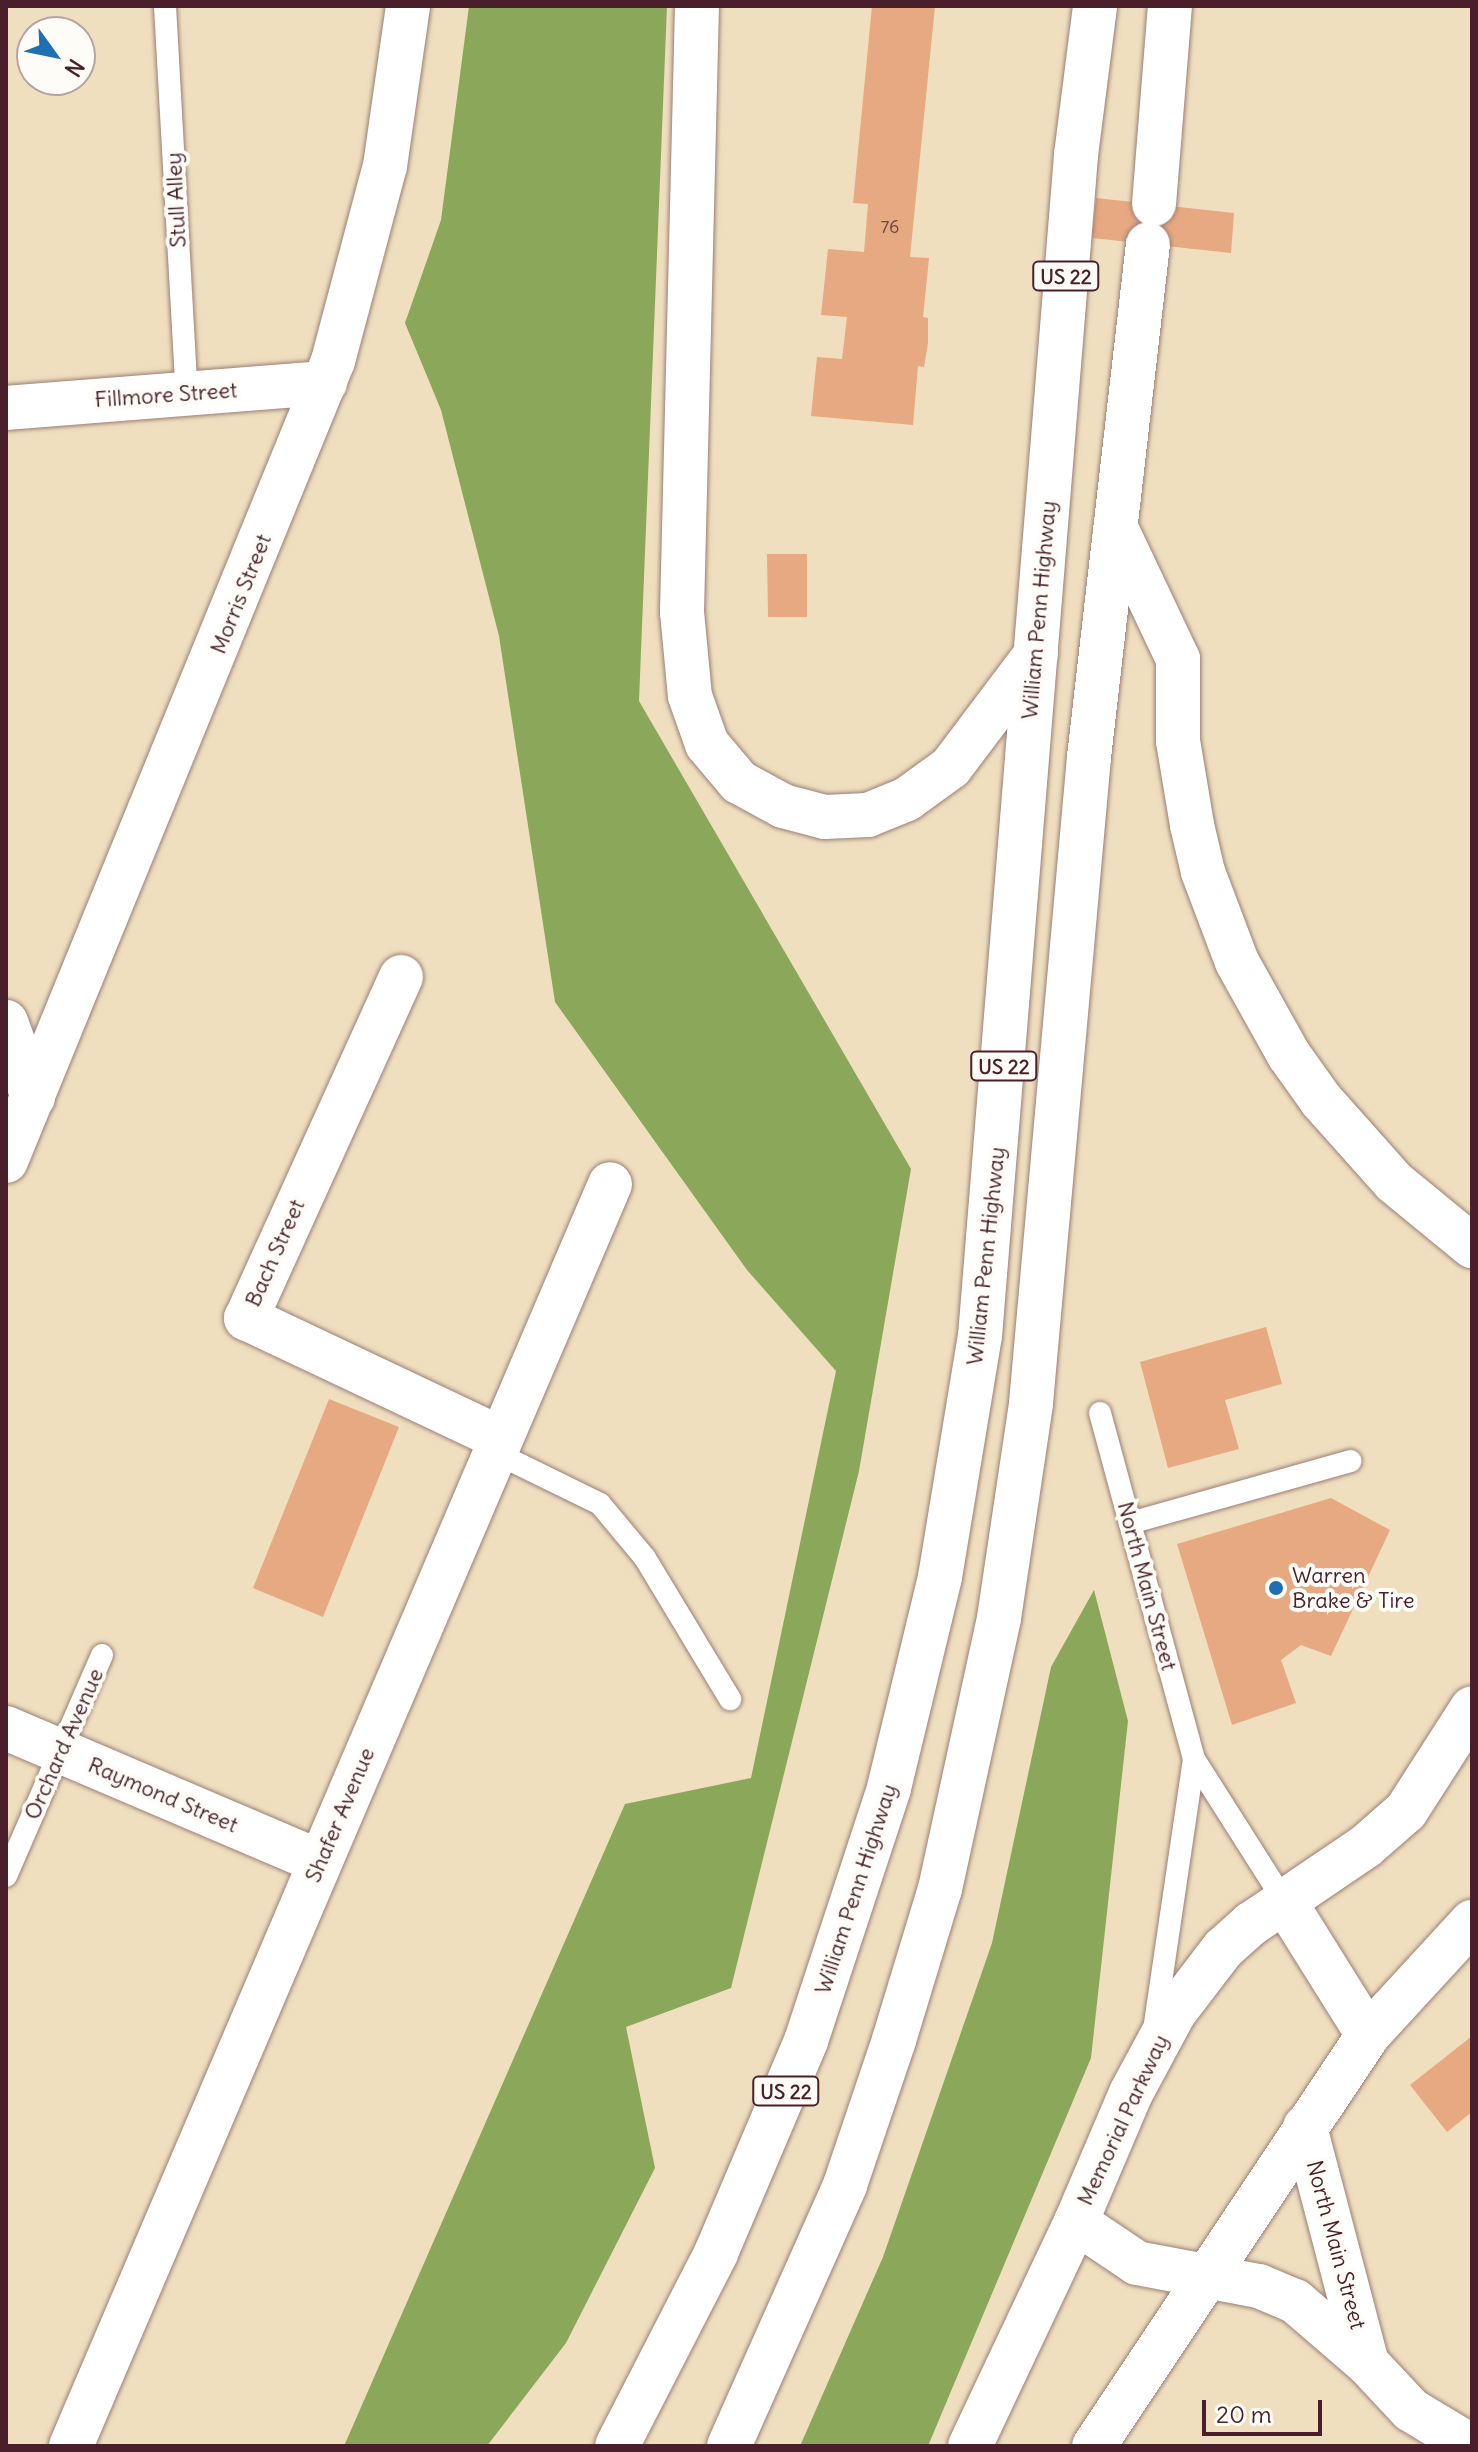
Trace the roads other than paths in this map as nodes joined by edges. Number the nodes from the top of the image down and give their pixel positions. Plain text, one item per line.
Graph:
1 (165, 6) edge
2 (408, 6) edge
3 (697, 6) edge
4 (1095, 6) edge
5 (1170, 6) edge
6 (325, 383) junction
7 (187, 394) junction
8 (6, 408) edge
9 (1116, 527) junction
10 (1036, 654) junction
11 (401, 977) dead end
12 (6, 1022) edge
13 (33, 1097) junction
14 (6, 1161) edge
15 (610, 1184) dead end
16 (1472, 1246) edge
17 (1100, 1413) dead end
18 (497, 1445) junction
19 (1350, 1461) dead end
20 (1130, 1523) junction
21 (102, 1655) dead end
22 (730, 1699) dead end
23 (1472, 1708) edge
24 (6, 1728) edge
25 (60, 1752) junction
26 (1194, 1759) junction
27 (320, 1862) junction
28 (6, 1876) edge
29 (1283, 1899) junction
30 (1472, 1922) edge
31 (1368, 2035) junction
32 (1151, 2052) junction
33 (1305, 2127) junction
34 (1076, 2222) junction
35 (1205, 2277) junction
36 (1367, 2363) junction
37 (71, 2446) edge
38 (617, 2446) edge
39 (729, 2446) edge
40 (970, 2446) edge
41 (1094, 2446) edge
42 (1471, 2446) edge

1 - 7 lane, Stull Alley
2 - 6 main road, Morris Street
3 - 10 main road
4 - 10 main road, William Penn Highway / US 22
5 - 9 main road, US 22
6 - 7 main road, Fillmore Street
6 - 13 main road, Morris Street
7 - 8 main road, Fillmore Street
9 - 16 main road
9 - 39 main road, US 22
10 - 38 main road, William Penn Highway / US 22
11 - 18 main road, Bach Street
12 - 13 main road
13 - 14 main road, Morris Street
15 - 18 main road, Shafer Avenue
17 - 20 lane, North Main Street
18 - 22 lane
18 - 27 main road, Shafer Avenue
19 - 20 lane
20 - 26 lane, North Main Street
21 - 25 lane, Orchard Avenue
23 - 29 main road, Memorial Parkway
24 - 25 main road, Raymond Street
25 - 27 main road, Raymond Street
25 - 28 lane, Orchard Avenue
26 - 29 lane
26 - 32 lane
27 - 37 main road, Shafer Avenue
29 - 31 main road
29 - 32 main road, Memorial Parkway
30 - 31 main road
31 - 33 main road
32 - 34 main road, Memorial Parkway
33 - 35 main road
33 - 36 main road, North Main Street
34 - 35 main road, North Main Street
34 - 40 main road, Memorial Parkway
35 - 36 main road, North Main Street
35 - 41 main road
36 - 42 main road, North Main Street

